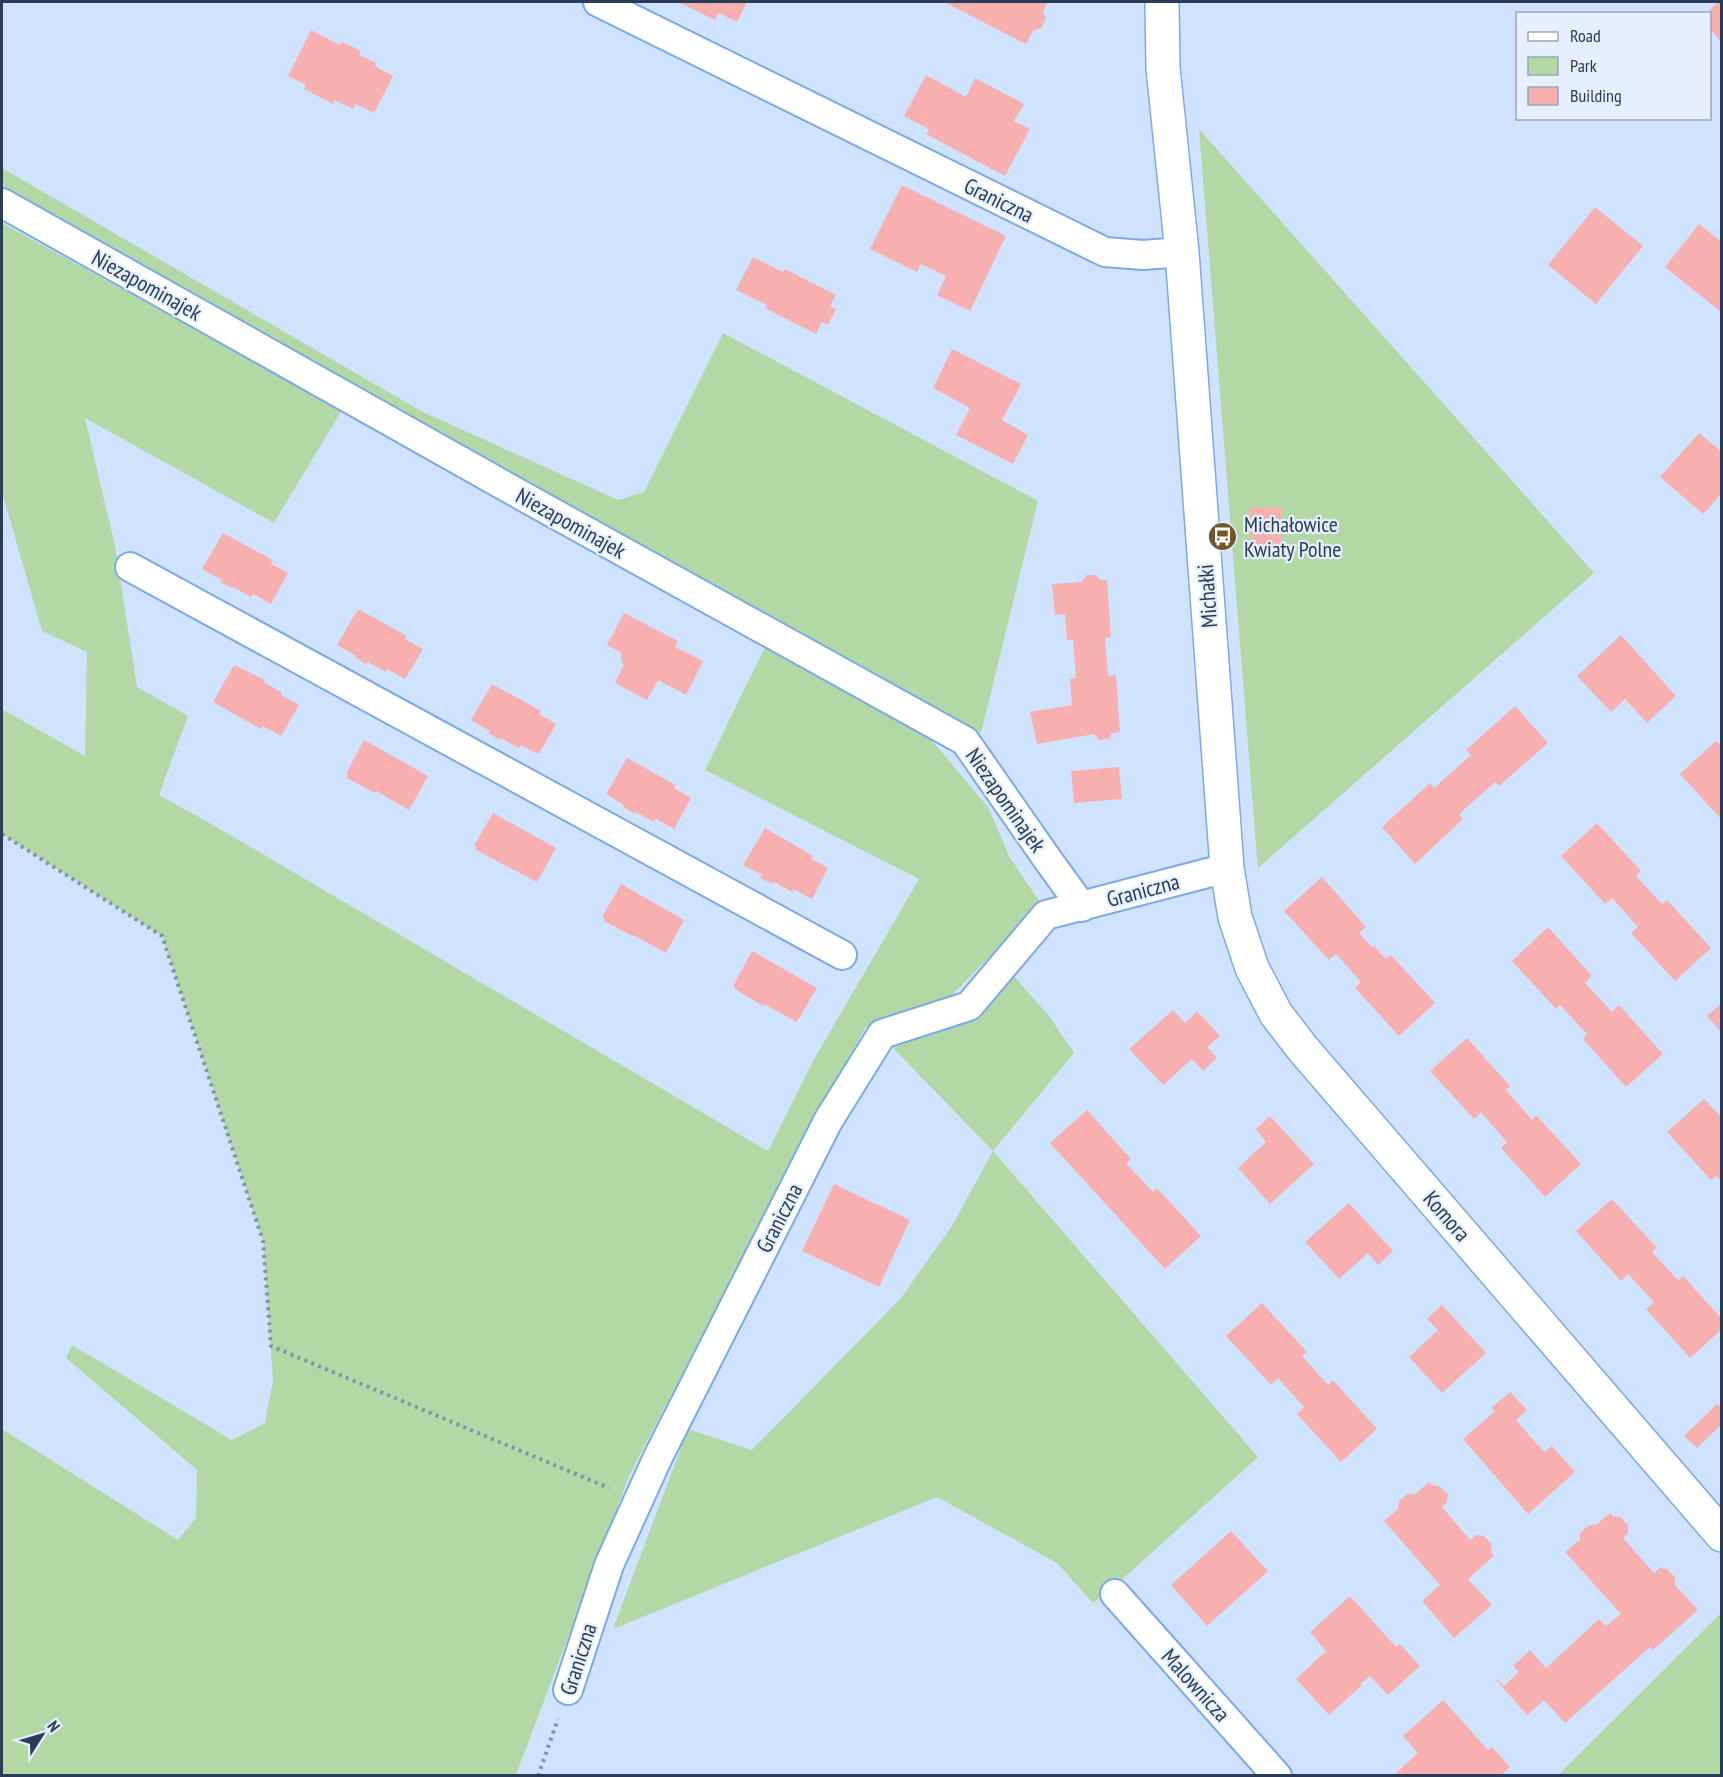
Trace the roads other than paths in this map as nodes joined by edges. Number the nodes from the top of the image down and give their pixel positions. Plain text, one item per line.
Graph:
1 (598, 2) edge
2 (1162, 2) edge
3 (2, 203) edge
4 (1182, 252) junction
5 (130, 567) dead end
6 (1227, 868) junction
7 (1082, 906) junction
8 (842, 955) dead end
9 (1722, 1535) edge
10 (1115, 1594) dead end
11 (568, 1690) road end
12 (1277, 1776) edge

1 - 4 street, Graniczna
2 - 4 street
3 - 7 street, Niezapominajek
4 - 6 street, Michałki
5 - 8 street
6 - 7 street, Graniczna
6 - 9 street, Komora
7 - 11 street, Graniczna
10 - 12 street, Malownicza

